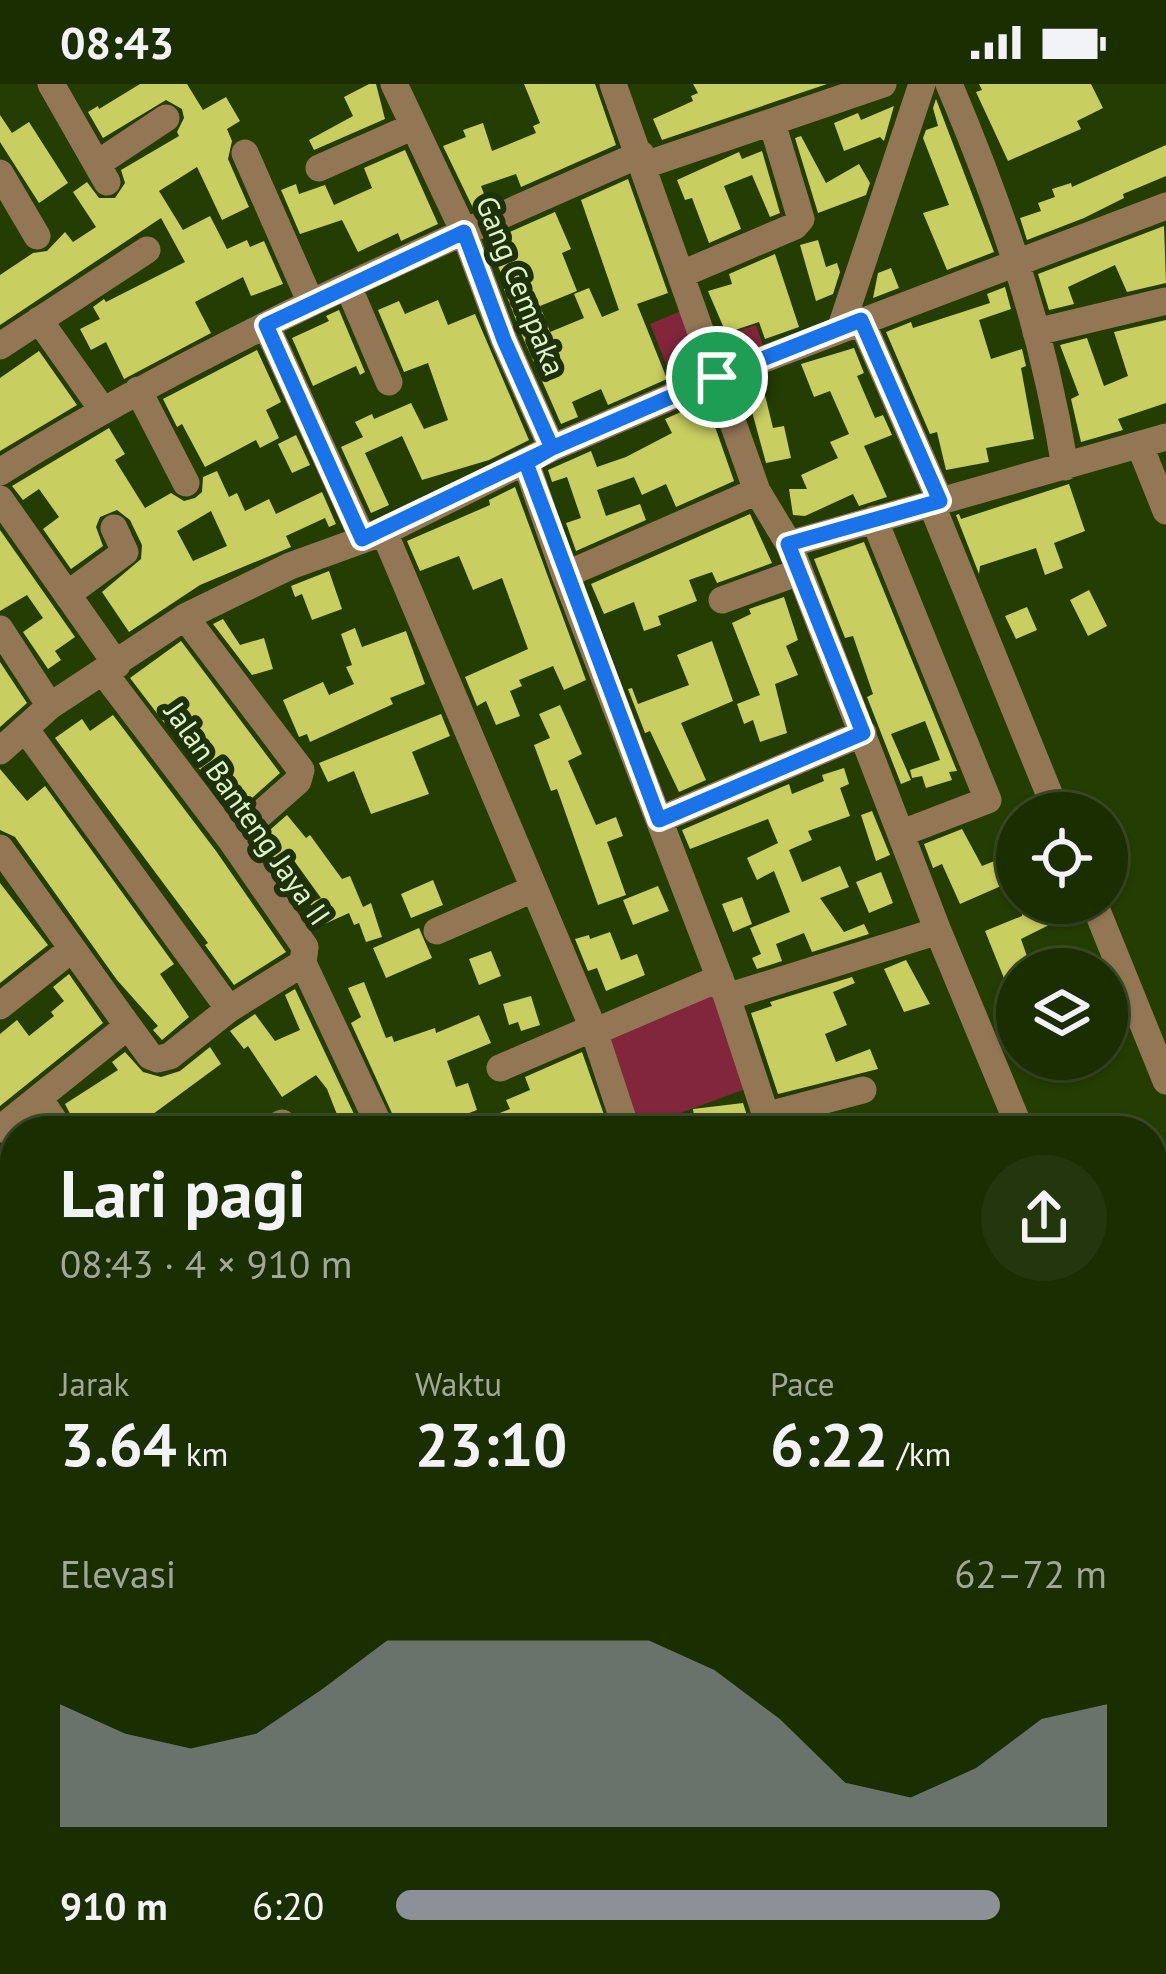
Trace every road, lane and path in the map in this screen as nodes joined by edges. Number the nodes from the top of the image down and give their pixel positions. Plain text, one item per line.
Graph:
1 (51, 84) edge
2 (394, 84) edge
3 (614, 84) edge
4 (883, 84) edge
5 (922, 84) edge
6 (950, 84) edge
7 (844, 90) edge
8 (166, 118) dead end
9 (772, 123) junction
10 (414, 126) junction
11 (245, 153) dead end
12 (643, 159) junction
13 (319, 168) dead end
14 (0, 173) edge
15 (1166, 206) edge
16 (464, 232) junction
17 (38, 236) dead end
18 (147, 250) dead end
19 (1020, 265) junction
20 (682, 274) junction
21 (348, 286) junction
22 (1166, 301) edge
23 (311, 303) junction
24 (39, 320) junction
25 (266, 325) junction
26 (850, 325) junction
27 (1036, 332) junction
28 (0, 346) edge
29 (717, 377) junction
30 (389, 382) dead end
31 (138, 390) junction
32 (102, 409) junction
33 (1153, 441) edge
34 (552, 448) junction
35 (526, 463) junction
36 (1065, 467) junction
37 (0, 472) edge
38 (186, 483) dead end
39 (757, 491) junction
40 (0, 499) edge
41 (935, 502) junction
42 (1166, 511) edge
43 (874, 519) junction
44 (114, 528) dead end
45 (373, 536) junction
46 (788, 544) junction
47 (800, 572) junction
48 (565, 575) junction
49 (68, 595) junction
50 (722, 601) dead end
51 (185, 617) junction
52 (0, 628) edge
53 (110, 669) junction
54 (50, 706) junction
55 (863, 733) junction
56 (10, 734) edge
57 (1049, 792) edge
58 (659, 820) junction
59 (902, 833) junction
60 (231, 840) junction
61 (0, 848) edge
62 (11, 886) edge
63 (533, 889) junction
64 (1102, 924) edge
65 (938, 931) junction
66 (437, 932) dead end
67 (72, 950) junction
68 (303, 963) junction
69 (724, 988) junction
70 (0, 1006) edge
71 (229, 1009) junction
72 (128, 1026) junction
73 (594, 1030) junction
74 (500, 1068) dead end
75 (1166, 1081) edge
76 (862, 1090) dead end
77 (39, 1098) junction
78 (16, 1116) edge
79 (51, 1116) edge
80 (375, 1116) edge
81 (622, 1116) edge
82 (767, 1116) edge
83 (789, 1116) edge
84 (1015, 1116) edge

1 - 8 street
2 - 10 street, Gang Cempaka
3 - 12 street
4 - 7 street
5 - 26 street
6 - 19 street
7 - 9 street
9 - 12 street
9 - 20 street
10 - 13 street
10 - 16 street, Gang Cempaka
11 - 23 street
12 - 16 street
12 - 20 street
14 - 17 street
15 - 19 street
16 - 21 street
16 - 34 street, Gang Cempaka
18 - 24 street
19 - 26 street
19 - 27 street
20 - 29 street
21 - 23 street
21 - 30 street
22 - 27 street
23 - 25 street
24 - 28 street
24 - 32 street
25 - 31 street
25 - 45 street
26 - 29 street
26 - 41 street
27 - 36 street
29 - 34 street
29 - 39 street
31 - 32 street
31 - 38 street
32 - 37 street
33 - 36 street
33 - 42 street
34 - 35 street
35 - 45 street
35 - 48 street
36 - 41 street
39 - 46 street
39 - 48 street
40 - 49 street, Jalan Banteng Jaya II
41 - 43 street
41 - 57 street
43 - 46 street
43 - 59 street
44 - 49 street
45 - 51 street
45 - 63 street
46 - 47 street
47 - 50 street
47 - 55 street
48 - 58 street
49 - 53 street, Jalan Banteng Jaya II
51 - 53 street
51 - 60 street
52 - 54 street
53 - 54 street
53 - 60 street, Jalan Banteng Jaya II
54 - 56 street
55 - 58 street
55 - 59 street
56 - 71 street
58 - 69 street
59 - 65 street
60 - 68 street, Jalan Banteng Jaya II
61 - 62 street
62 - 67 street
63 - 66 street
63 - 73 street
64 - 75 street
65 - 69 street
65 - 84 street
67 - 70 street
67 - 72 street
68 - 71 street
68 - 80 street, Jalan Banteng Jaya II
69 - 73 street
69 - 82 street
71 - 72 street
72 - 77 street
73 - 74 street
73 - 81 street
76 - 83 street
77 - 78 street
77 - 79 street

